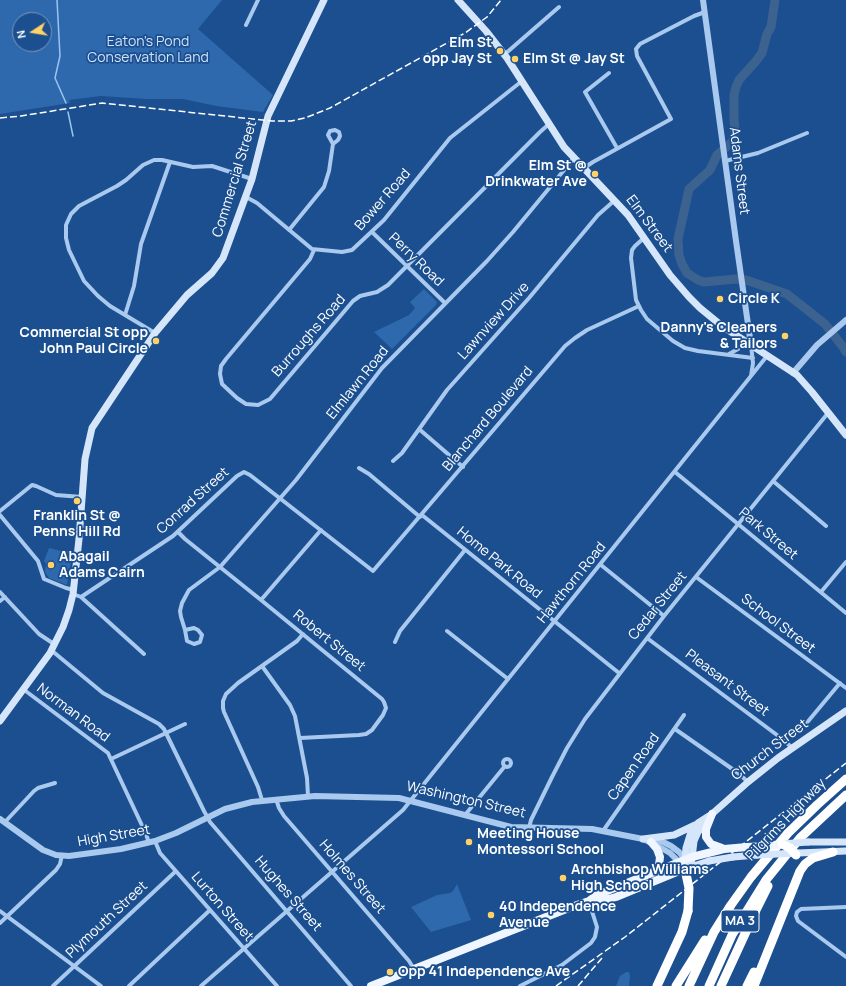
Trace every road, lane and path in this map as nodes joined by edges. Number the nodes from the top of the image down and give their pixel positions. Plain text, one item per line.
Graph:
1 (258, 0) edge
2 (324, 0) edge
3 (458, 0) edge
4 (704, 0) edge
5 (559, 7) dead end
6 (705, 12) junction
7 (246, 25) dead end
8 (505, 54) junction
9 (609, 73) dead end
10 (522, 81) junction
11 (549, 124) junction
12 (807, 133) dead end
13 (333, 144) dead end
14 (617, 148) junction
15 (574, 158) junction
16 (725, 158) junction
17 (170, 162) junction
18 (584, 168) junction
19 (252, 179) junction
20 (246, 197) junction
21 (615, 200) junction
22 (289, 230) junction
23 (372, 232) junction
24 (644, 237) junction
25 (314, 250) junction
26 (407, 266) junction
27 (445, 303) junction
28 (639, 306) junction
29 (125, 315) junction
30 (846, 320) edge
31 (155, 332) junction
32 (743, 340) junction
33 (751, 345) junction
34 (728, 354) junction
35 (767, 356) junction
36 (753, 358) junction
37 (793, 373) junction
38 (750, 380) junction
39 (828, 413) junction
40 (419, 429) junction
41 (846, 435) edge
42 (393, 461) dead end
43 (463, 467) junction
44 (359, 468) dead end
45 (675, 472) junction
46 (773, 481) junction
47 (82, 496) junction
48 (280, 498) junction
49 (0, 511) edge
50 (0, 515) edge
51 (421, 516) junction
52 (738, 523) junction
53 (826, 526) dead end
54 (321, 530) junction
55 (178, 532) junction
56 (465, 550) junction
57 (846, 562) edge
58 (601, 565) junction
59 (220, 567) junction
60 (374, 571) joint
61 (696, 577) junction
62 (0, 592) edge
63 (73, 592) junction
64 (820, 592) junction
65 (5, 597) junction
66 (81, 598) junction
67 (261, 600) junction
68 (0, 601) edge
69 (846, 613) edge
70 (664, 616) junction
71 (555, 622) junction
72 (185, 630) junction
73 (447, 631) dead end
74 (303, 634) junction
75 (647, 638) junction
76 (395, 642) dead end
77 (53, 647) junction
78 (144, 654) dead end
79 (262, 666) junction
80 (619, 673) junction
81 (508, 679) junction
82 (840, 683) junction
83 (846, 688) edge
84 (23, 689) junction
85 (846, 711) edge
86 (684, 715) dead end
87 (0, 721) edge
88 (185, 724) dead end
89 (805, 725) dead end
90 (675, 729) junction
91 (167, 733) junction
92 (300, 738) junction
93 (792, 748) junction
94 (112, 759) junction
95 (505, 766) dead end
96 (846, 779) edge
97 (748, 782) junction
98 (55, 783) dead end
99 (846, 795) edge
100 (308, 796) junction
101 (276, 799) junction
102 (262, 800) junction
103 (411, 800) junction
104 (235, 805) joint
105 (712, 814) junction
106 (465, 815) junction
107 (207, 817) junction
108 (701, 820) junction
109 (2, 821) edge
110 (529, 828) junction
111 (602, 831) junction
112 (647, 841) junction
113 (152, 842) junction
114 (846, 842) edge
115 (782, 844) junction
116 (724, 849) junction
117 (796, 851) junction
118 (846, 851) edge
119 (833, 852) junction
120 (62, 856) junction
121 (686, 865) junction
122 (176, 871) junction
123 (332, 872) junction
124 (650, 874) junction
125 (796, 880) junction
126 (746, 884) junction
127 (589, 901) junction
128 (846, 907) edge
129 (210, 910) junction
130 (0, 911) edge
131 (287, 911) junction
132 (7, 916) junction
133 (0, 923) edge
134 (778, 926) junction
135 (244, 949) junction
136 (846, 957) edge
137 (74, 966) junction
138 (414, 969) junction
139 (380, 984) edge
140 (53, 986) edge
141 (101, 986) edge
142 (129, 986) edge
143 (201, 986) edge
144 (277, 986) edge
145 (351, 986) edge
146 (371, 986) edge
147 (520, 986) edge
148 (657, 986) edge
149 (676, 986) edge
150 (689, 986) edge
151 (709, 986) edge
152 (721, 986) edge
153 (747, 986) edge
154 (754, 986) edge

1 - 7 street
2 - 19 main road, Commercial Street
3 - 8 main road, Elm Street
4 - 6 street, Adams Street
5 - 8 street
6 - 14 street
6 - 16 street, Adams Street
8 - 10 main road, Elm Street
9 - 14 street
10 - 11 main road, Elm Street
10 - 23 street, Bower Road
11 - 15 main road, Elm Street
11 - 26 street, Burroughs Road
12 - 16 street
13 - 22 street
14 - 18 street
15 - 18 main road, Elm Street
15 - 27 street, Elmlawn Road
16 - 33 street, Adams Street
17 - 19 street
17 - 29 street
17 - 29 street
18 - 21 main road, Elm Street
19 - 20 main road, Commercial Street
20 - 22 street
20 - 31 main road, Commercial Street
21 - 24 main road, Elm Street
21 - 40 street, Lawnview Drive
22 - 25 street
23 - 25 street, Bower Road
23 - 26 street, Perry Road
24 - 28 street
24 - 32 main road, Elm Street
25 - 26 street, Burroughs Road
26 - 27 street, Perry Road
27 - 48 street, Elmlawn Road
28 - 34 street
28 - 43 street, Blanchard Boulevard
29 - 31 street
30 - 37 street
31 - 47 main road, Commercial Street
32 - 33 main road, Elm Street
32 - 34 street
33 - 35 main road, Elm Street
33 - 36 street
34 - 36 street
35 - 37 main road, Elm Street
35 - 38 street, Hawthorn Road
36 - 38 street
37 - 39 main road, Elm Street
38 - 45 street, Hawthorn Road
39 - 41 main road, Elm Street
39 - 46 street, Cedar Street
40 - 42 street, Lawnview Drive
40 - 43 street
43 - 51 street, Blanchard Boulevard
44 - 51 street, Home Park Road
45 - 52 street, Park Street
45 - 58 street, Hawthorn Road
46 - 52 street, Cedar Street
46 - 53 street
47 - 49 street
47 - 63 main road, Commercial Street
48 - 54 street, Conrad Street
48 - 55 street, Conrad Street
48 - 59 street, Elmlawn Road
50 - 63 street
51 - 56 street, Home Park Road
51 - 60 street, Blanchard Boulevard
52 - 61 street, Cedar Street
52 - 64 street, Park Street
54 - 60 street, Conrad Street
54 - 67 street
55 - 59 street, Robert Street
55 - 66 street, Conrad Street
56 - 71 street, Home Park Road
56 - 76 street
57 - 64 street
58 - 70 street
58 - 71 street, Hawthorn Road
59 - 67 street, Robert Street
59 - 72 street, Elmlawn Road
61 - 70 street, Cedar Street
61 - 82 street, School Street
62 - 65 street
63 - 66 street
63 - 77 main road, Commercial Street
64 - 69 street, Park Street
65 - 68 street
65 - 77 street
66 - 78 street
67 - 74 street, Robert Street
70 - 75 street, Cedar Street
71 - 80 street, Home Park Road
71 - 81 street, Hawthorn Road
72 - 72 street
73 - 81 street
74 - 79 street
74 - 92 street, Robert Street
75 - 80 street, Cedar Street
75 - 93 street, Pleasant Street
77 - 84 main road, Commercial Street
77 - 91 street
79 - 92 street
79 - 102 street
80 - 110 street, Cedar Street
81 - 103 street, Hawthorn Road
82 - 83 street, School Street
82 - 89 street
84 - 87 main road, Commercial Street
84 - 94 street, Norman Road
85 - 93 main road, Church Street
86 - 90 street, Capen Road
88 - 91 street
90 - 97 street
90 - 111 street, Capen Road
91 - 94 street
91 - 107 street, Hughes Street
92 - 100 street
93 - 97 main road, Church Street
94 - 113 street, Norman Road
95 - 106 street
96 - 126 highway, Pilgrims Highway / MA 3
97 - 105 main road, Church Street
98 - 109 street
99 - 117 highway, Pilgrims Highway / MA 3
100 - 101 street, Washington Street
100 - 103 street, Washington Street
101 - 102 street, Washington Street
101 - 123 street, Holmes Street
102 - 104 street, Washington Street
103 - 106 street, Washington Street
103 - 123 street, Hawthorn Road
104 - 107 street, High Street
105 - 108 main road, Church Street
105 - 116 main road
105 - 121 main road, Church Street
106 - 110 street, Washington Street
107 - 113 street, High Street
107 - 131 street, Hughes Street
108 - 112 main road
108 - 121 main road, Church Street
109 - 120 street, High Street
110 - 111 street, Washington Street
111 - 112 street, Washington Street
112 - 121 street, Washington Street
112 - 124 main road
113 - 120 street, High Street
113 - 122 street, Lurton Street
114 - 115 main road, bridge
115 - 116 main road, bridge
115 - 117 highway, bridge
116 - 121 main road
117 - 119 main road
117 - 121 main road, bridge
117 - 125 highway
117 - 151 highway, Pilgrims Highway / MA 3
117 - 152 highway
118 - 119 main road
119 - 125 highway
120 - 132 street
121 - 124 main road
121 - 127 main road
121 - 148 highway, bridge
122 - 129 street, Lurton Street
122 - 137 street, Plymouth Street
123 - 131 street, Hawthorn Road
123 - 138 street, Holmes Street
124 - 127 main road
125 - 134 highway
126 - 149 highway
126 - 150 highway, Pilgrims Highway / MA 3
127 - 138 main road
127 - 147 street
128 - 136 street
129 - 135 street, Lurton Street
129 - 142 street
130 - 132 street
131 - 135 street, Hawthorn Road
131 - 145 street, Hughes Street
132 - 133 street
132 - 137 street
134 - 153 highway
134 - 154 highway
135 - 143 street, Hawthorn Road
135 - 144 street, Lurton Street
137 - 140 street, Plymouth Street
137 - 141 street
138 - 139 main road
139 - 146 main road

